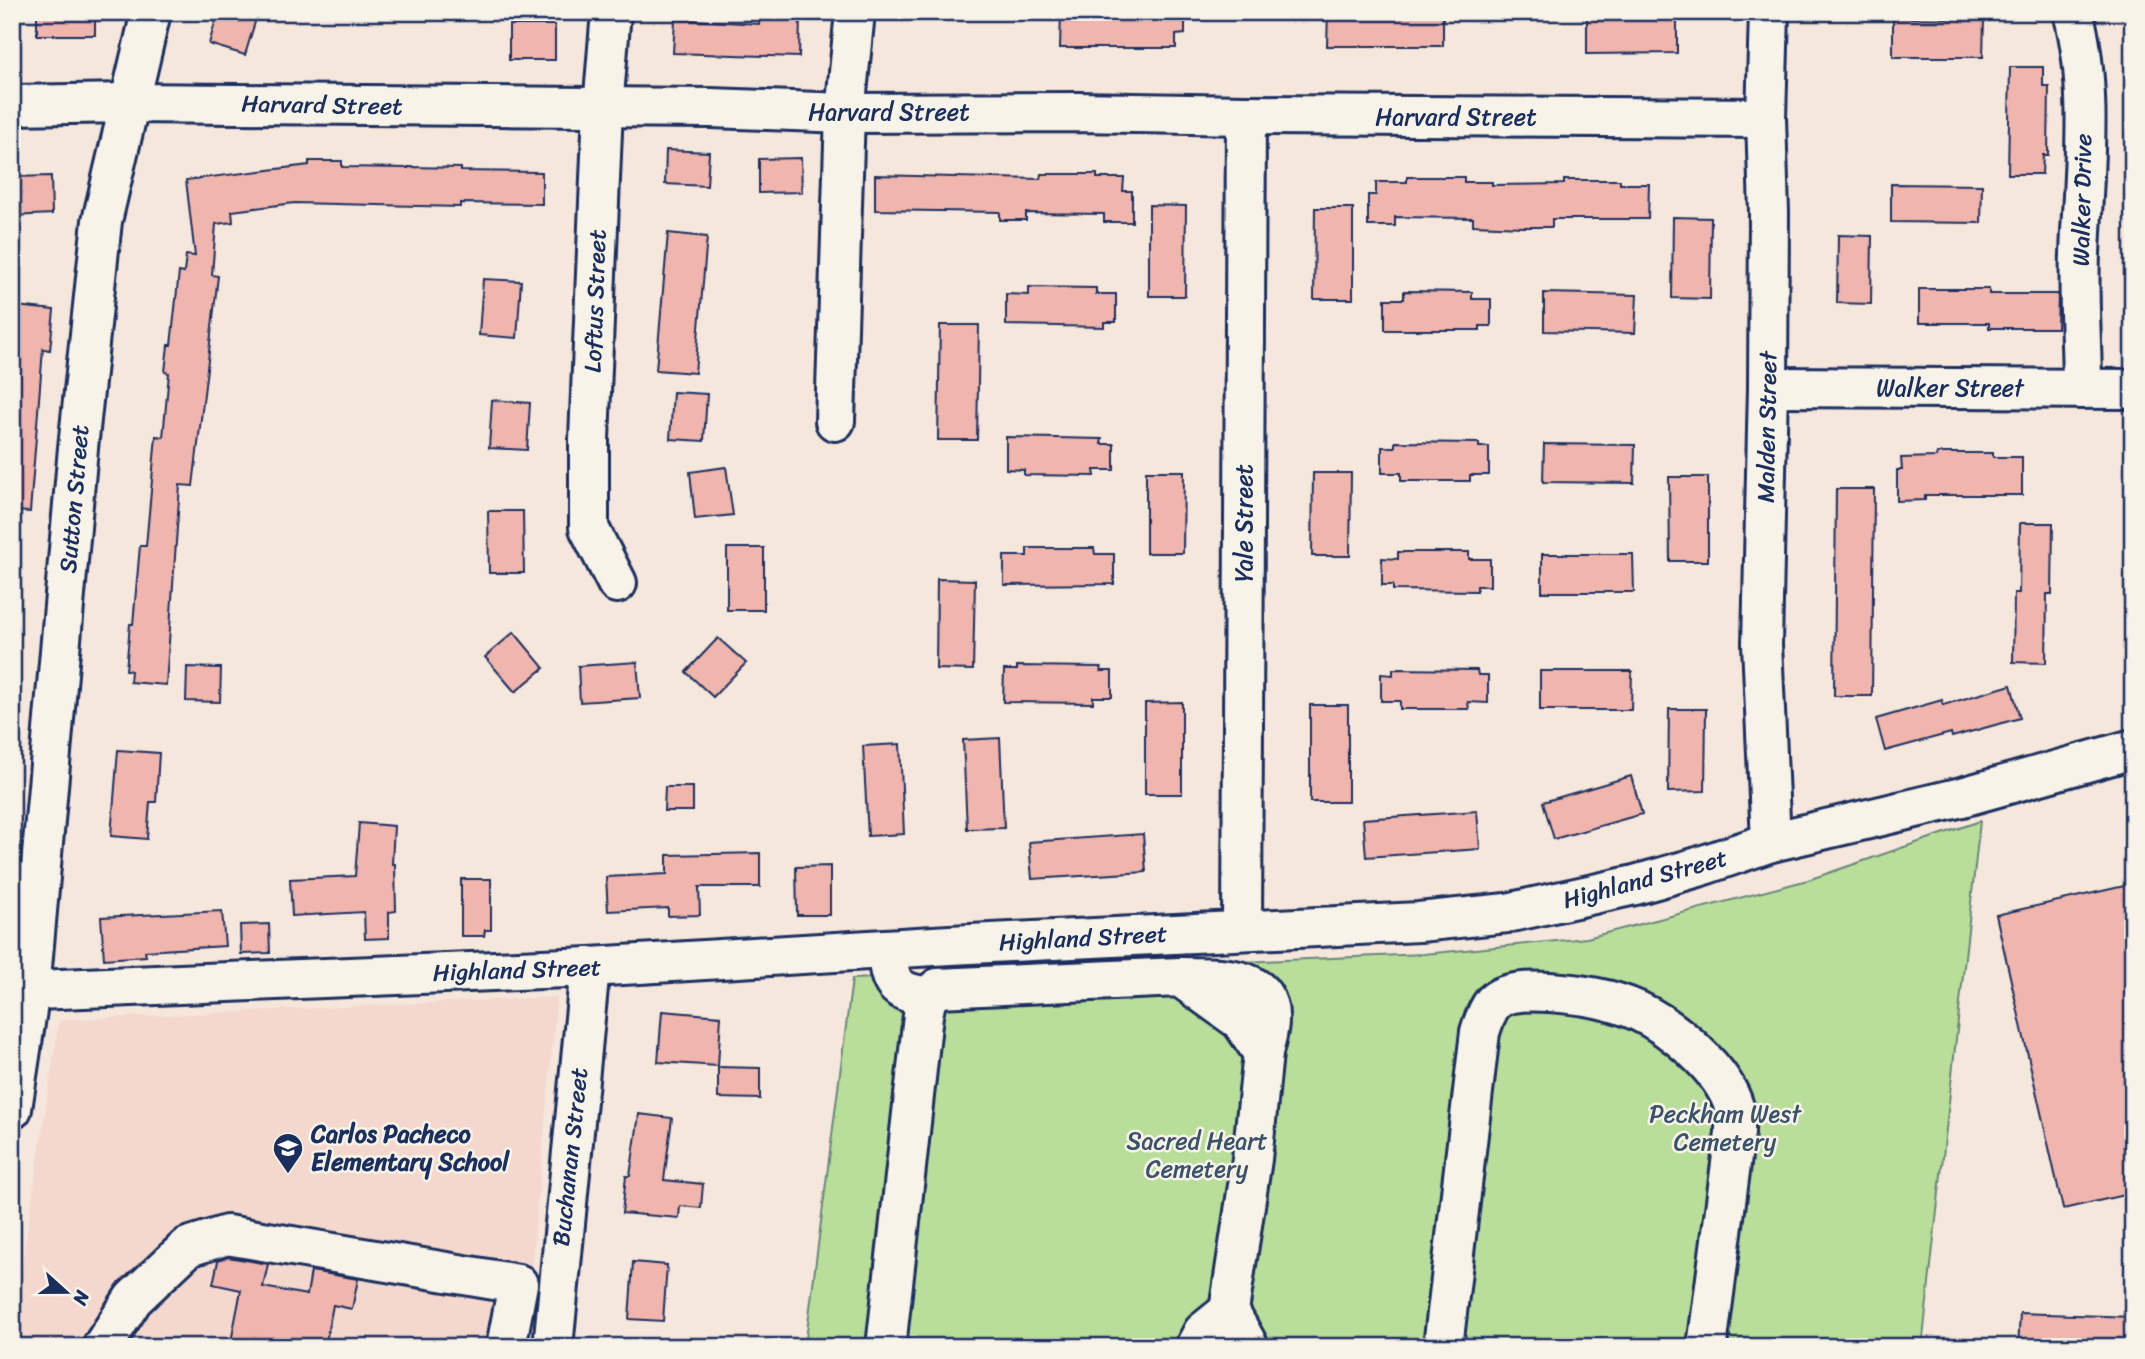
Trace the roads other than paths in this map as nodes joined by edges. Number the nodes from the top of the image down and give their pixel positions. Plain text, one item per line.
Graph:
1 (151, 12) edge
2 (611, 12) edge
3 (855, 12) edge
4 (1769, 12) edge
5 (2073, 12) edge
6 (129, 103) junction
7 (12, 105) edge
8 (603, 108) junction
9 (845, 113) junction
10 (1247, 115) junction
11 (1766, 118) junction
12 (1768, 387) junction
13 (2082, 389) junction
14 (2133, 389) edge
15 (835, 421) dead end
16 (617, 583) dead end
17 (2133, 749) edge
18 (1771, 842) junction
19 (1242, 930) junction
20 (886, 949) junction
21 (590, 967) junction
22 (21, 991) edge
23 (927, 997) junction
24 (12, 1109) edge
25 (1229, 1311) junction
26 (102, 1347) edge
27 (506, 1347) edge
28 (553, 1347) edge
29 (886, 1347) edge
30 (1195, 1347) edge
31 (1249, 1347) edge
32 (1443, 1347) edge
33 (1707, 1347) edge

1 - 6 street, Sutton Street
2 - 8 street, Loftus Street
3 - 9 street
4 - 11 street, Malden Street
5 - 13 street, Walker Drive
6 - 7 street, Harvard Street
6 - 8 street, Harvard Street
6 - 22 street, Sutton Street
8 - 9 street, Harvard Street
8 - 16 street, Loftus Street
9 - 10 street, Harvard Street
9 - 15 street
10 - 11 street, Harvard Street
10 - 19 street, Yale Street
11 - 12 street, Malden Street
12 - 13 street, Walker Street
12 - 18 street, Malden Street
13 - 14 street, Walker Street
17 - 18 street, Highland Street
18 - 19 street, Highland Street
19 - 20 street, Highland Street
20 - 21 street, Highland Street
20 - 23 street
21 - 22 street, Highland Street
21 - 28 street, Buchanan Street
22 - 24 street, Sutton Street
23 - 25 street
23 - 29 street
25 - 30 street
25 - 31 street
26 - 27 street
32 - 33 street

